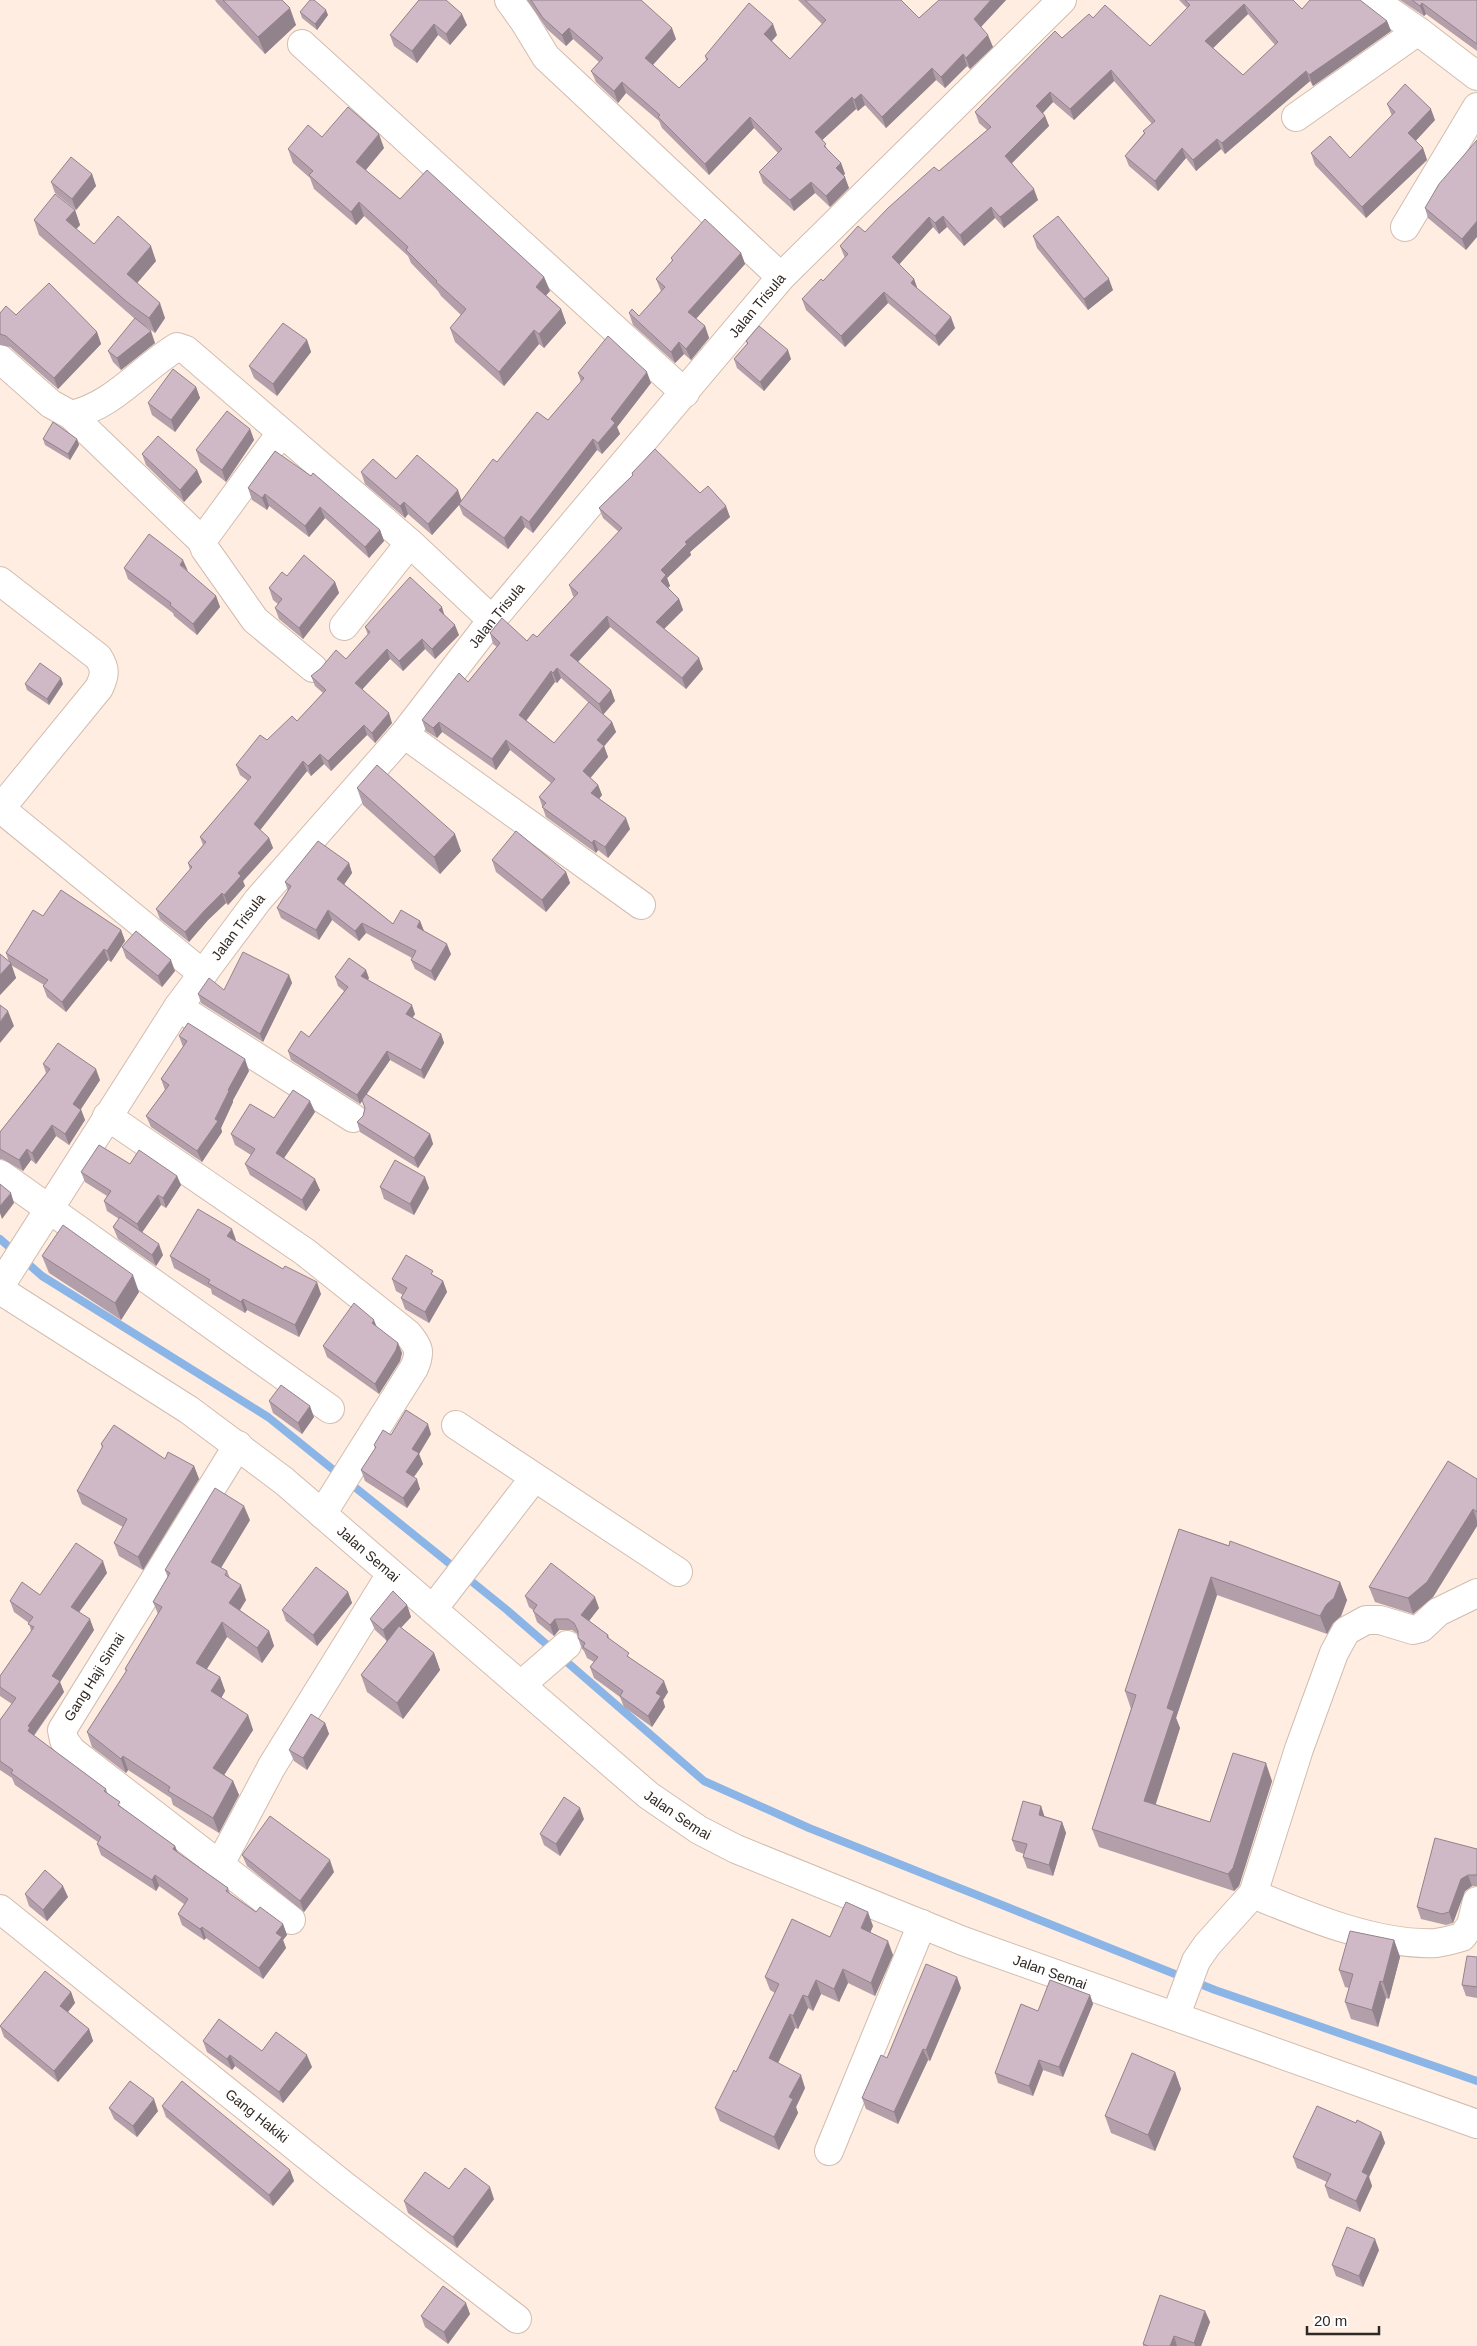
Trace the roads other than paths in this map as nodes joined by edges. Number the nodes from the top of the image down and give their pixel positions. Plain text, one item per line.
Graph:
1 (508, 0) edge
2 (1062, 0) edge
3 (1373, 0) edge
4 (1418, 31) junction
5 (302, 44) dead end
6 (1477, 76) edge
7 (1477, 107) edge
8 (1296, 116) dead end
9 (1405, 227) dead end
10 (781, 277) junction
11 (0, 359) edge
12 (685, 393) junction
13 (71, 415) junction
14 (281, 433) junction
15 (202, 541) junction
16 (410, 543) junction
17 (0, 581) edge
18 (492, 620) junction
19 (344, 626) dead end
20 (313, 668) dead end
21 (404, 734) junction
22 (0, 808) edge
23 (641, 904) dead end
24 (203, 974) junction
25 (178, 1006) junction
26 (108, 1116) junction
27 (353, 1118) dead end
28 (0, 1174) edge
29 (49, 1210) junction
30 (1, 1286) edge
31 (330, 1409) dead end
32 (456, 1425) dead end
33 (238, 1445) junction
34 (534, 1478) junction
35 (327, 1506) junction
36 (678, 1572) dead end
37 (391, 1574) junction
38 (1477, 1593) edge
39 (433, 1609) junction
40 (220, 1864) junction
41 (1253, 1894) junction
42 (1477, 1901) edge
43 (0, 1909) edge
44 (291, 1920) dead end
45 (922, 1924) junction
46 (1177, 2012) junction
47 (1477, 2124) edge
48 (829, 2151) dead end
49 (517, 2319) dead end

1 - 10 street
2 - 10 street, Jalan Trisula
3 - 4 street
4 - 6 street
4 - 8 street
5 - 12 street
7 - 9 street
10 - 12 street, Jalan Trisula
11 - 13 street
12 - 18 street, Jalan Trisula
13 - 14 street
13 - 15 street
14 - 15 street
14 - 16 street
15 - 20 street
16 - 18 street
16 - 19 street
17 - 22 street
18 - 21 street, Jalan Trisula
21 - 23 street
21 - 24 street, Jalan Trisula
22 - 24 street
24 - 25 street, Jalan Trisula
25 - 26 street, Jalan Trisula
25 - 27 street
26 - 29 street, Jalan Trisula
26 - 35 street
28 - 29 street
29 - 30 street, Jalan Trisula
29 - 31 street
30 - 33 street, Jalan Semai
32 - 34 street
33 - 35 street, Jalan Semai
33 - 40 street, Gang Haji Simai
34 - 36 street
34 - 39 street
35 - 37 street, Jalan Semai
37 - 39 street, Jalan Semai
37 - 40 street
38 - 41 street
39 - 45 street, Jalan Semai
40 - 44 street, Gang Haji Simai
41 - 42 street
41 - 46 street
43 - 49 street, Gang Hakiki
45 - 46 street, Jalan Semai
45 - 48 street
46 - 47 street, Jalan Semai

